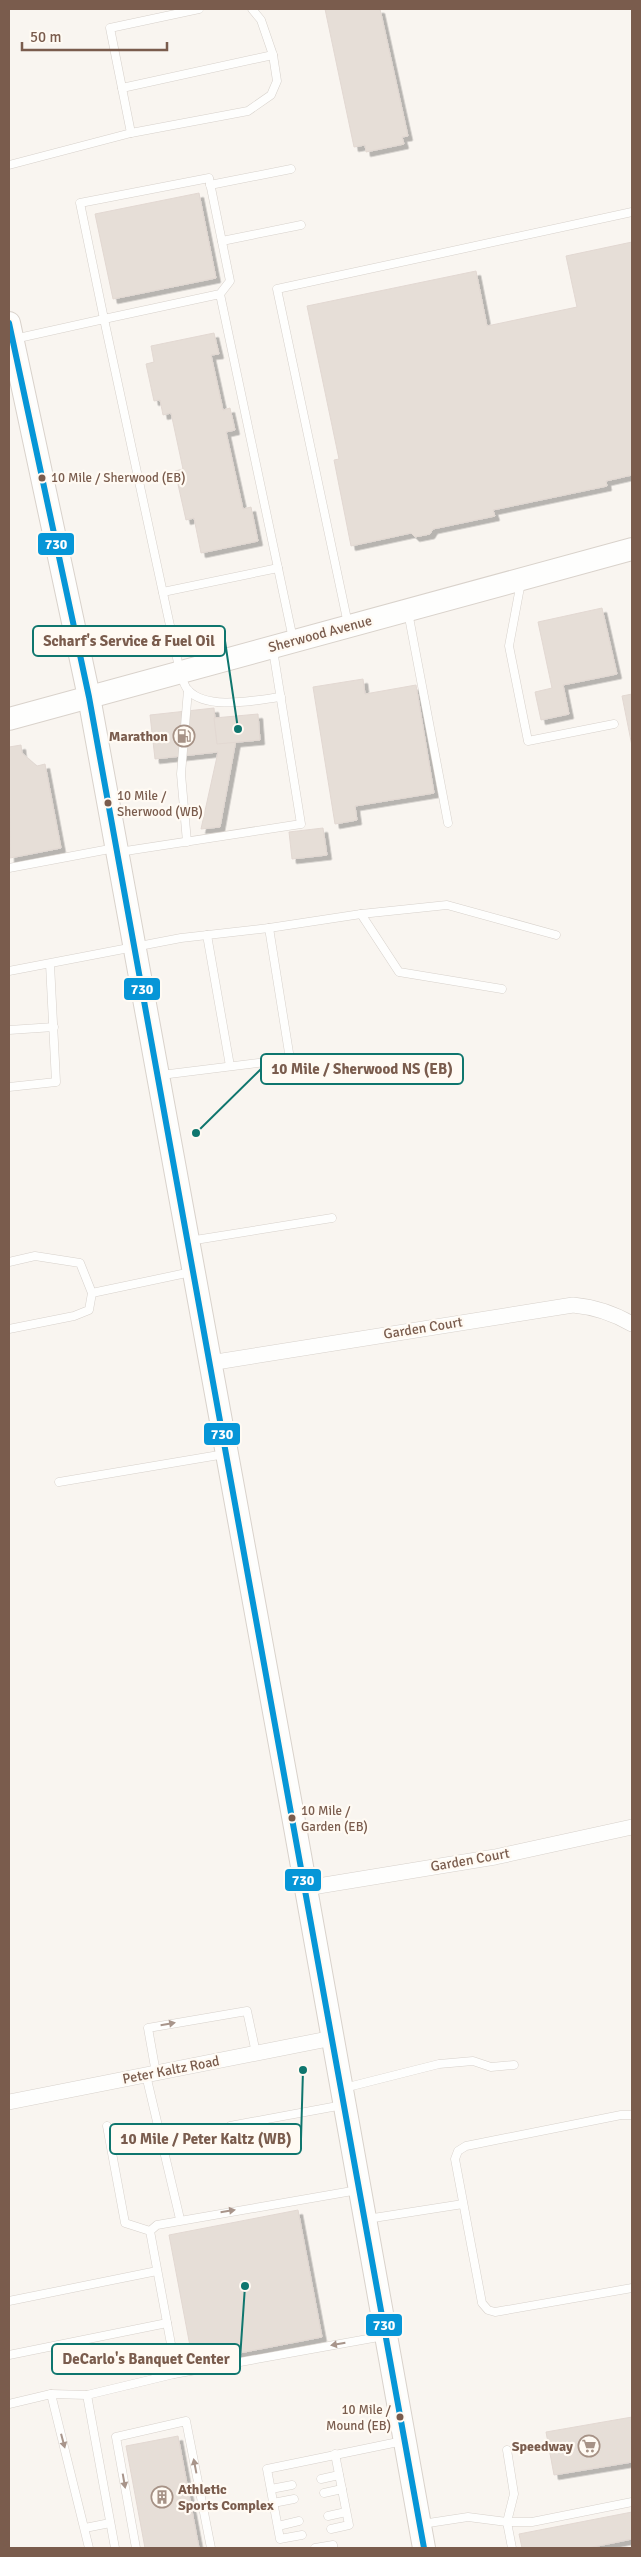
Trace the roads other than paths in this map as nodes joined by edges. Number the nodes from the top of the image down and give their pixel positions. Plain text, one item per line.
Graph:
1 (199, 9) edge
2 (252, 9) edge
3 (273, 55) junction
4 (122, 88) junction
5 (130, 133) junction
6 (9, 165) edge
7 (291, 169) dead end
8 (210, 184) junction
9 (632, 212) edge
10 (301, 225) dead end
11 (222, 241) junction
12 (220, 294) junction
13 (104, 319) junction
14 (11, 331) edge
15 (632, 550) edge
16 (278, 568) junction
17 (522, 580) junction
18 (163, 592) junction
19 (407, 610) junction
20 (349, 626) junction
21 (294, 641) junction
22 (272, 647) junction
23 (184, 681) junction
24 (89, 697) junction
25 (280, 697) junction
26 (9, 719) edge
27 (614, 724) dead end
28 (448, 823) dead end
29 (187, 842) junction
30 (116, 850) junction
31 (9, 868) edge
32 (361, 914) junction
33 (269, 928) junction
34 (207, 935) junction
35 (556, 935) dead end
36 (134, 948) junction
37 (50, 964) junction
38 (9, 972) edge
39 (502, 989) dead end
40 (54, 1027) junction
41 (9, 1030) edge
42 (230, 1066) junction
43 (157, 1076) junction
44 (9, 1087) edge
45 (332, 1218) dead end
46 (187, 1241) junction
47 (9, 1262) edge
48 (193, 1271) junction
49 (92, 1293) junction
50 (632, 1324) edge
51 (9, 1329) edge
52 (210, 1363) junction
53 (227, 1454) junction
54 (59, 1482) dead end
55 (632, 1827) edge
56 (306, 1888) junction
57 (333, 2038) junction
58 (256, 2053) junction
59 (514, 2065) dead end
60 (151, 2074) junction
61 (344, 2096) junction
62 (9, 2102) edge
63 (632, 2115) edge
64 (107, 2126) dead end
65 (230, 2126) dead end
66 (360, 2190) junction
67 (463, 2204) junction
68 (180, 2219) junction
69 (366, 2220) junction
70 (150, 2232) junction
71 (157, 2271) junction
72 (632, 2288) edge
73 (9, 2301) edge
74 (167, 2323) junction
75 (386, 2336) junction
76 (9, 2355) edge
77 (174, 2374) junction
78 (51, 2394) junction
79 (86, 2394) junction
80 (9, 2404) edge
81 (404, 2441) junction
82 (507, 2450) dead end
83 (335, 2454) junction
84 (339, 2475) junction
85 (321, 2479) dead end
86 (292, 2485) dead end
87 (270, 2489) junction
88 (342, 2489) junction
89 (324, 2492) dead end
90 (294, 2499) dead end
91 (632, 2502) edge
92 (273, 2503) junction
93 (346, 2512) junction
94 (328, 2516) dead end
95 (299, 2522) dead end
96 (507, 2522) junction
97 (110, 2523) junction
98 (420, 2524) junction
99 (278, 2526) junction
100 (85, 2528) junction
101 (331, 2529) dead end
102 (302, 2535) dead end
103 (89, 2548) edge
104 (115, 2548) edge
105 (136, 2548) edge
106 (211, 2548) edge
107 (315, 2548) edge
108 (334, 2548) edge
109 (424, 2548) edge
110 (512, 2548) edge

1 - 4 lane
2 - 3 lane
3 - 4 lane
3 - 5 lane
4 - 5 lane
5 - 6 lane
7 - 8 lane
8 - 11 lane
8 - 13 lane
9 - 20 lane
10 - 11 lane
11 - 12 lane
12 - 13 lane
12 - 16 lane
13 - 14 lane
13 - 18 lane
14 - 24 main road
15 - 17 main road, Sherwood Avenue
16 - 18 lane
16 - 21 lane
17 - 19 main road, Sherwood Avenue
17 - 27 lane
18 - 23 lane
19 - 20 main road, Sherwood Avenue
19 - 28 lane
20 - 21 main road, Sherwood Avenue
21 - 22 main road, Sherwood Avenue
22 - 23 main road, Sherwood Avenue
22 - 25 lane
23 - 24 main road, Sherwood Avenue
23 - 25 lane
23 - 29 lane
24 - 26 main road, Sherwood Avenue
24 - 30 main road
25 - 29 lane
29 - 30 lane
30 - 31 lane
30 - 36 main road
32 - 33 lane
32 - 35 lane
32 - 39 lane
33 - 34 lane
33 - 42 lane
34 - 36 lane
34 - 42 lane
36 - 37 lane
36 - 43 main road
37 - 38 lane
37 - 40 lane
40 - 41 lane
40 - 44 lane
42 - 43 lane
43 - 46 main road
45 - 46 lane
46 - 48 main road
47 - 49 lane
48 - 49 lane
48 - 52 main road
49 - 51 lane
50 - 52 street, Garden Court
52 - 53 main road
53 - 54 lane
53 - 56 main road
55 - 56 street, Garden Court
56 - 57 main road
57 - 58 street, Peter Kaltz Road
57 - 61 main road
58 - 60 street, Peter Kaltz Road
60 -> 58 lane
59 - 61 lane
60 - 62 street, Peter Kaltz Road
60 - 68 lane
61 - 65 lane
61 - 66 main road
63 - 67 lane
64 - 70 lane
68 -> 66 lane
66 - 69 main road
67 - 69 lane
67 - 72 lane
68 - 70 lane
69 - 75 main road
70 - 71 lane
71 - 73 lane
71 - 74 lane
74 - 76 lane
74 - 77 lane
75 -> 77 lane
75 - 81 main road
77 - 79 lane
78 - 79 lane
78 - 80 lane
78 -> 100 lane
79 - 97 lane
81 - 83 lane
81 - 98 main road
82 - 96 lane
83 - 84 lane
83 - 87 lane
84 - 85 lane
84 - 88 lane
86 - 87 lane
87 - 92 lane
88 - 89 lane
88 - 93 lane
90 - 92 lane
91 - 96 lane
92 - 99 lane
93 - 94 lane
93 - 101 lane
95 - 99 lane
96 - 98 lane
96 - 110 lane
97 - 100 lane
97 - 104 lane
98 - 109 main road
99 - 102 lane
100 - 103 lane
106 -> 105 lane
107 - 108 lane

